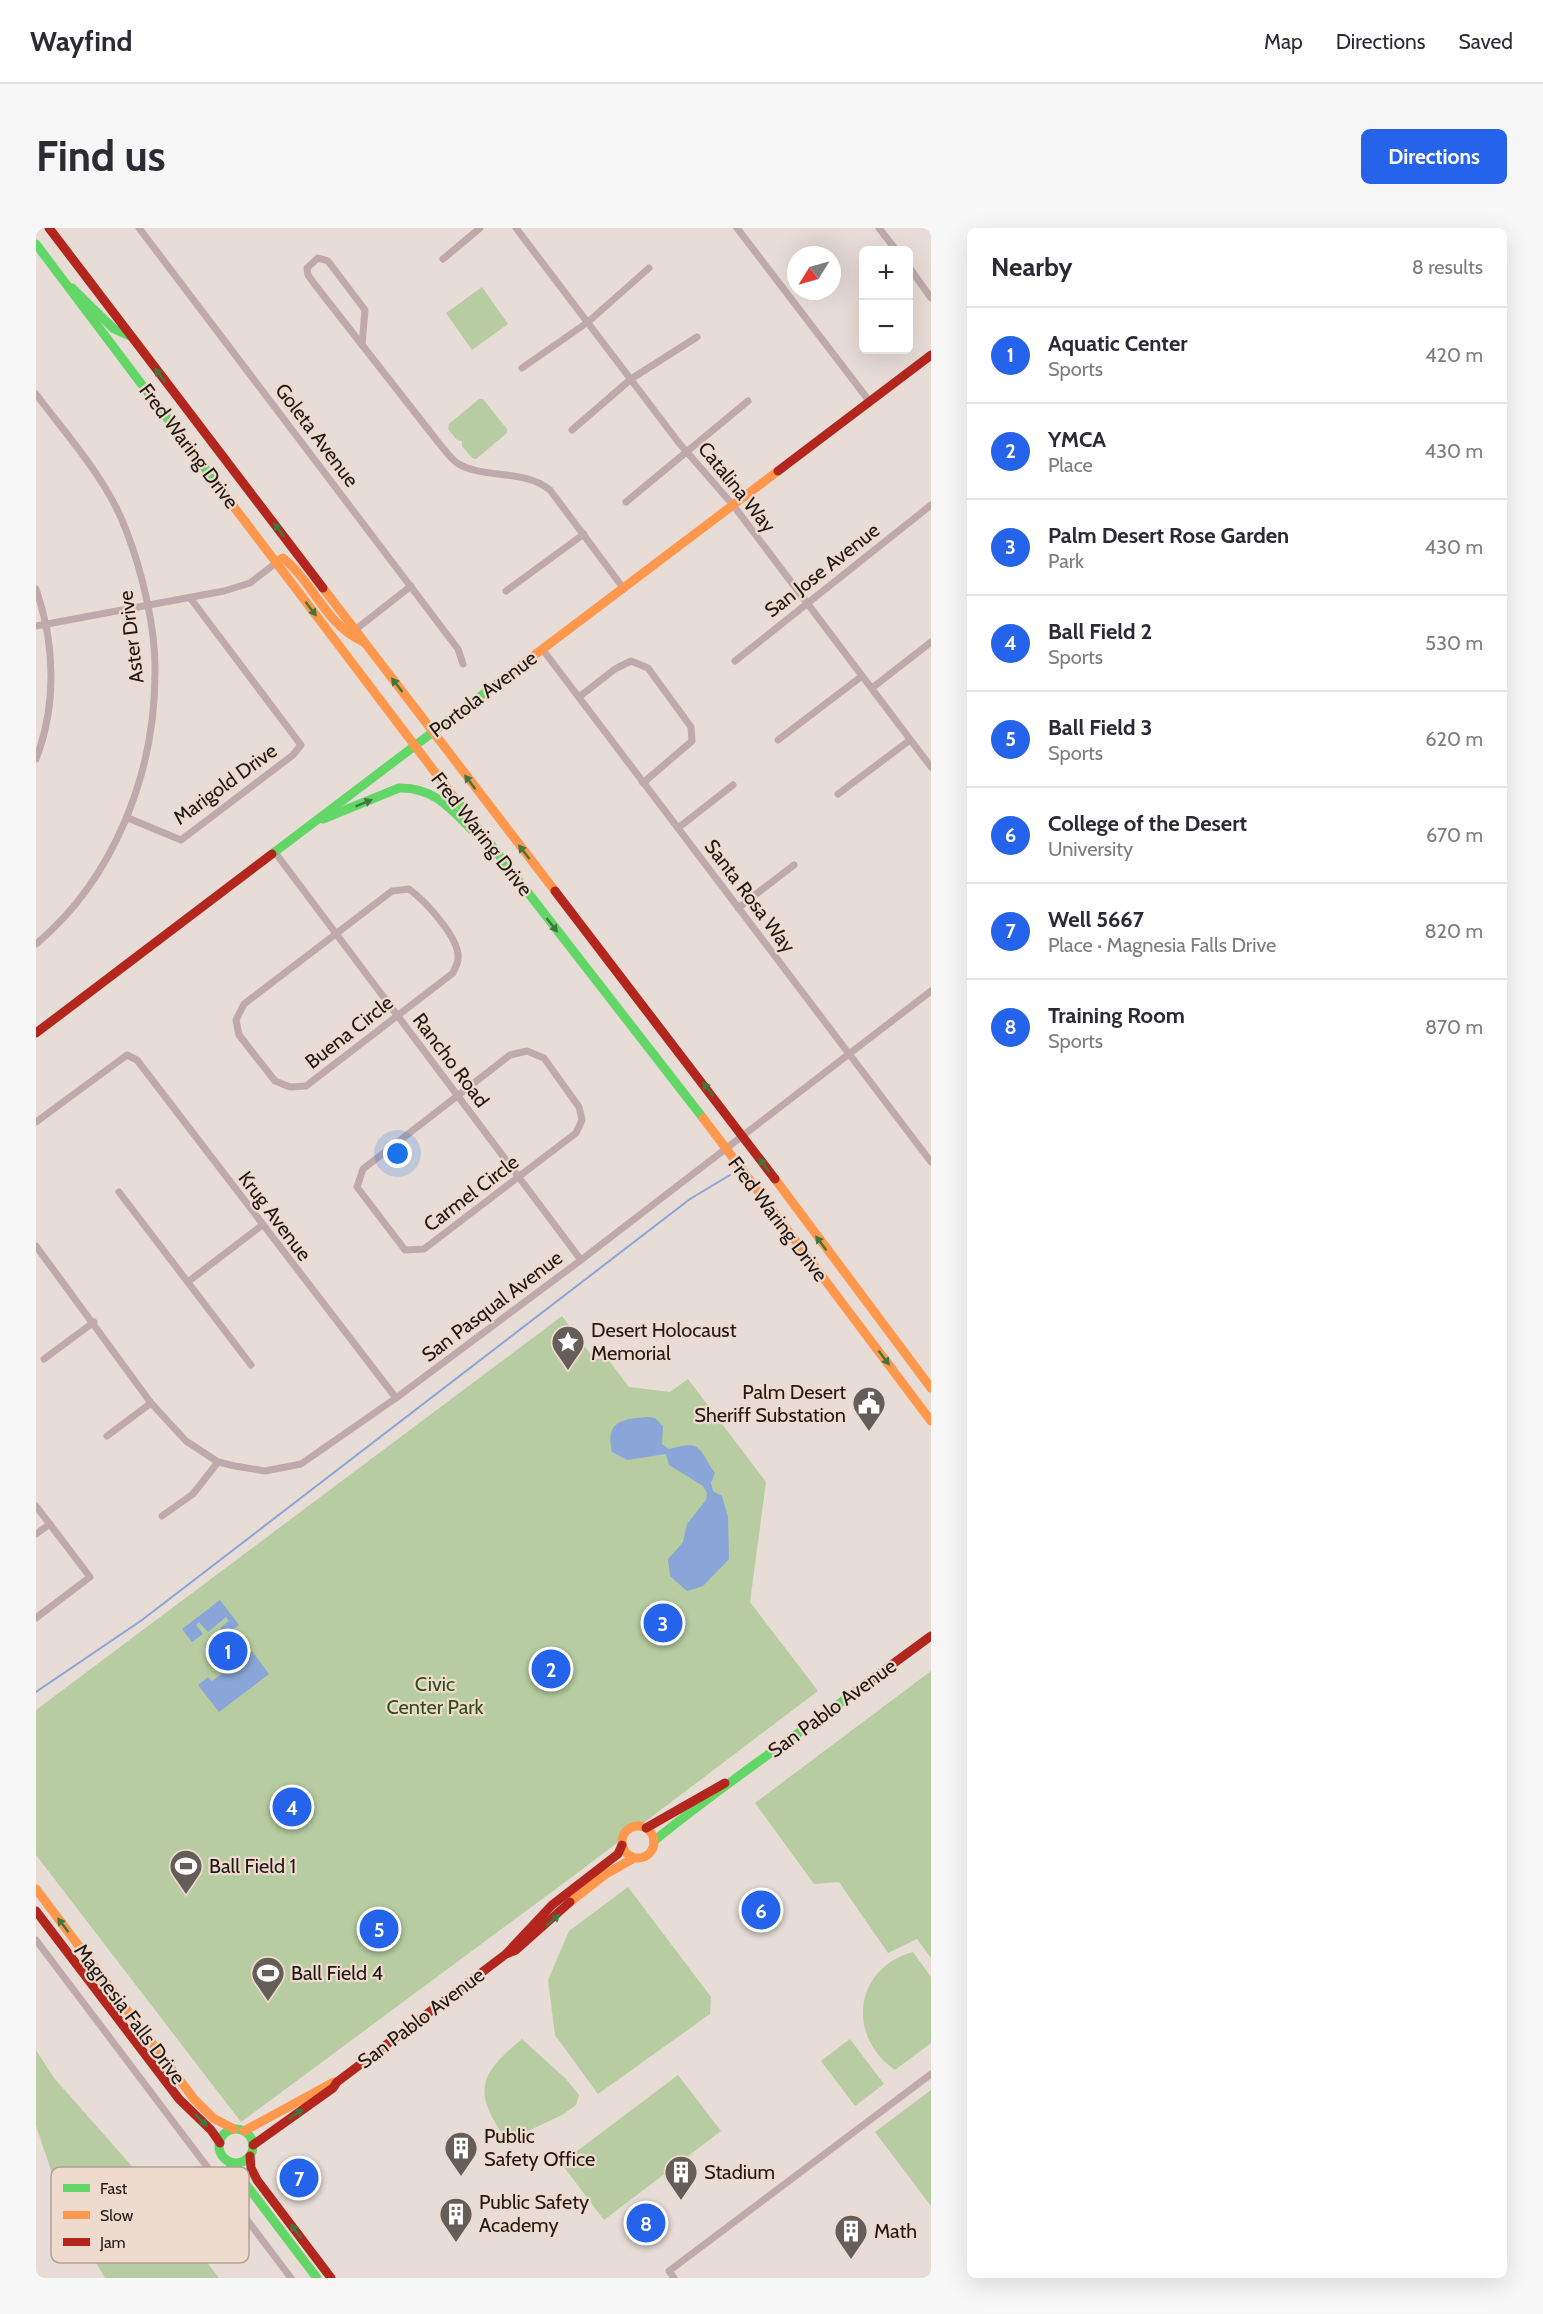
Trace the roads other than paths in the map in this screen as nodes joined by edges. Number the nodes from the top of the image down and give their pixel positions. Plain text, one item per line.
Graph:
1 (49, 228) edge
2 (139, 228) edge
3 (480, 228) edge
4 (516, 228) edge
5 (737, 228) edge
6 (879, 228) edge
7 (36, 244) edge
8 (893, 246) edge
9 (443, 259) dead end
10 (649, 268) dead end
11 (913, 273) edge
12 (68, 285) junction
13 (931, 298) edge
14 (588, 322) junction
15 (132, 337) junction
16 (697, 337) dead end
17 (362, 345) junction
18 (931, 355) edge
19 (522, 368) dead end
20 (631, 379) junction
21 (36, 394) edge
22 (748, 401) dead end
23 (870, 402) junction
24 (572, 429) dead end
25 (687, 452) junction
26 (626, 501) dead end
27 (733, 505) junction
28 (931, 505) edge
29 (584, 534) junction
30 (276, 563) junction
31 (411, 586) junction
32 (36, 589) edge
33 (624, 589) junction
34 (506, 591) dead end
35 (191, 598) junction
36 (807, 603) junction
37 (147, 606) junction
38 (47, 625) junction
39 (36, 627) edge
40 (355, 630) junction
41 (363, 642) junction
42 (931, 642) edge
43 (543, 650) junction
44 (735, 661) dead end
45 (463, 664) dead end
46 (862, 676) junction
47 (872, 688) junction
48 (579, 697) junction
49 (432, 731) junction
50 (778, 740) dead end
51 (910, 740) junction
52 (414, 746) junction
53 (36, 759) edge
54 (931, 767) edge
55 (643, 783) junction
56 (733, 785) dead end
57 (838, 794) dead end
58 (128, 818) junction
59 (309, 825) junction
60 (678, 828) junction
61 (274, 851) junction
62 (494, 851) junction
63 (794, 865) dead end
64 (738, 908) junction
65 (337, 933) junction
66 (36, 944) edge
67 (931, 991) edge
68 (398, 1015) junction
69 (36, 1033) edge
70 (848, 1053) junction
71 (457, 1096) junction
72 (36, 1122) edge
73 (743, 1136) junction
74 (726, 1150) junction
75 (931, 1162) edge
76 (519, 1179) junction
77 (119, 1192) dead end
78 (261, 1226) junction
79 (36, 1246) edge
80 (581, 1260) junction
81 (189, 1281) junction
82 (94, 1322) junction
83 (44, 1359) dead end
84 (251, 1365) dead end
85 (931, 1388) edge
86 (396, 1398) junction
87 (151, 1403) junction
88 (931, 1421) edge
89 (107, 1436) dead end
90 (218, 1461) junction
91 (36, 1506) edge
92 (162, 1516) dead end
93 (50, 1524) junction
94 (36, 1534) edge
95 (36, 1618) edge
96 (931, 1636) edge
97 (733, 1780) junction
98 (646, 1828) junction
99 (654, 1841) junction
100 (622, 1845) junction
101 (634, 1858) junction
102 (36, 1889) edge
103 (36, 1911) edge
104 (36, 1940) edge
105 (506, 1954) junction
106 (931, 2074) edge
107 (337, 2082) junction
108 (234, 2129) junction
109 (244, 2132) junction
110 (220, 2143) junction
111 (253, 2145) junction
112 (250, 2156) junction
113 (229, 2162) junction
114 (207, 2167) edge
115 (233, 2167) edge
116 (249, 2188) edge
117 (249, 2222) edge
118 (291, 2278) edge
119 (317, 2278) edge
120 (331, 2278) edge
121 (674, 2278) edge

1 - 15 main road, Fred Waring Drive
2 - 31 street, Goleta Avenue
3 - 9 street
4 - 14 street, Catalina Way
5 - 23 street
6 - 8 street
7 - 12 main road, Fred Waring Drive
10 - 14 street
11 - 13 street
12 - 15 main road
12 - 30 main road, Fred Waring Drive
14 - 19 street
14 - 20 street, Catalina Way
40 -> 15 main road, Fred Waring Drive
16 - 20 street
17 - 17 street
17 - 29 street
18 - 23 main road, Portola Avenue
20 - 24 street
20 - 25 street, Catalina Way
21 - 37 street, Aster Drive
22 - 25 street
23 - 27 main road, Portola Avenue
25 - 26 street
25 - 27 street, Catalina Way
27 - 33 main road, Portola Avenue
27 - 36 street, Catalina Way
28 - 36 street, San Jose Avenue
29 - 33 street
29 - 34 street
30 - 35 street
30 - 41 main road
30 -> 52 main road, Fred Waring Drive
31 - 40 street
31 - 45 street, Goleta Avenue
32 - 38 street
33 - 43 main road, Portola Avenue
35 - 37 street
35 - 58 street, Marigold Drive
36 - 44 street, San Jose Avenue
36 - 46 street, Catalina Way
37 - 38 street
37 - 58 street, Aster Drive
38 - 39 street
38 - 53 street
40 - 41 main road, Fred Waring Drive
49 -> 41 main road, Fred Waring Drive
42 - 47 street
43 - 48 street, Santa Rosa Way
43 - 49 main road, Portola Avenue
46 - 47 street, Catalina Way
46 - 50 street
47 - 51 street, Catalina Way
48 - 55 street, Santa Rosa Way
48 - 55 street
49 - 52 main road, Portola Avenue
73 -> 49 main road, Fred Waring Drive
51 - 54 street, Catalina Way
51 - 57 street
52 - 59 main road, Portola Avenue
52 - 62 main road, Fred Waring Drive
55 - 60 street, Santa Rosa Way
56 - 60 street
58 - 66 street, Aster Drive
59 - 61 main road, Portola Avenue
59 -> 62 main road
60 - 64 street, Santa Rosa Way
61 - 65 street, Rancho Road
61 - 69 main road, Portola Avenue
62 -> 74 main road, Fred Waring Drive
63 - 64 street
64 - 70 street, Santa Rosa Way
65 - 68 street, Rancho Road
65 - 68 street, Buena Circle
65 - 68 street, Buena Circle
67 - 70 street, San Pasqual Avenue
68 - 71 street, Rancho Road
70 - 73 street, San Pasqual Avenue
70 - 75 street, Santa Rosa Way
71 - 76 street, Rancho Road
71 - 76 street, Carmel Circle
71 - 76 street, Carmel Circle
72 - 78 street, Krug Avenue
73 - 74 street, San Pasqual Avenue
85 -> 73 main road, Fred Waring Drive
74 - 80 street, San Pasqual Avenue
74 -> 88 main road, Fred Waring Drive
76 - 80 street, Rancho Road
77 - 81 street
78 - 81 street
78 - 86 street, Krug Avenue
79 - 82 street, San Pasqual Avenue
80 - 86 street, San Pasqual Avenue
81 - 84 street
82 - 83 street
82 - 87 street, San Pasqual Avenue
86 - 90 street, San Pasqual Avenue
87 - 89 street
87 - 90 street, San Pasqual Avenue
90 - 92 street
91 - 93 street
93 - 94 street
93 - 95 street
96 - 97 main road, San Pablo Avenue
97 - 98 main road, San Pablo Avenue
97 - 99 main road, San Pablo Avenue
98 - 99 main road
98 - 100 main road
99 - 101 main road
100 - 101 main road
100 - 105 main road, San Pablo Avenue
105 -> 101 main road, San Pablo Avenue
108 -> 102 main road, Magnesia Falls Drive
103 -> 110 main road, Magnesia Falls Drive
104 - 114 street
105 - 107 main road, San Pablo Avenue
106 - 121 street
107 - 109 main road, San Pablo Avenue
111 -> 107 main road, San Pablo Avenue
108 - 109 main road
108 - 110 main road
109 - 111 main road
110 - 113 main road
111 - 112 main road
112 - 113 main road
120 -> 112 main road
113 - 115 main road
116 - 119 main road
117 - 118 street

